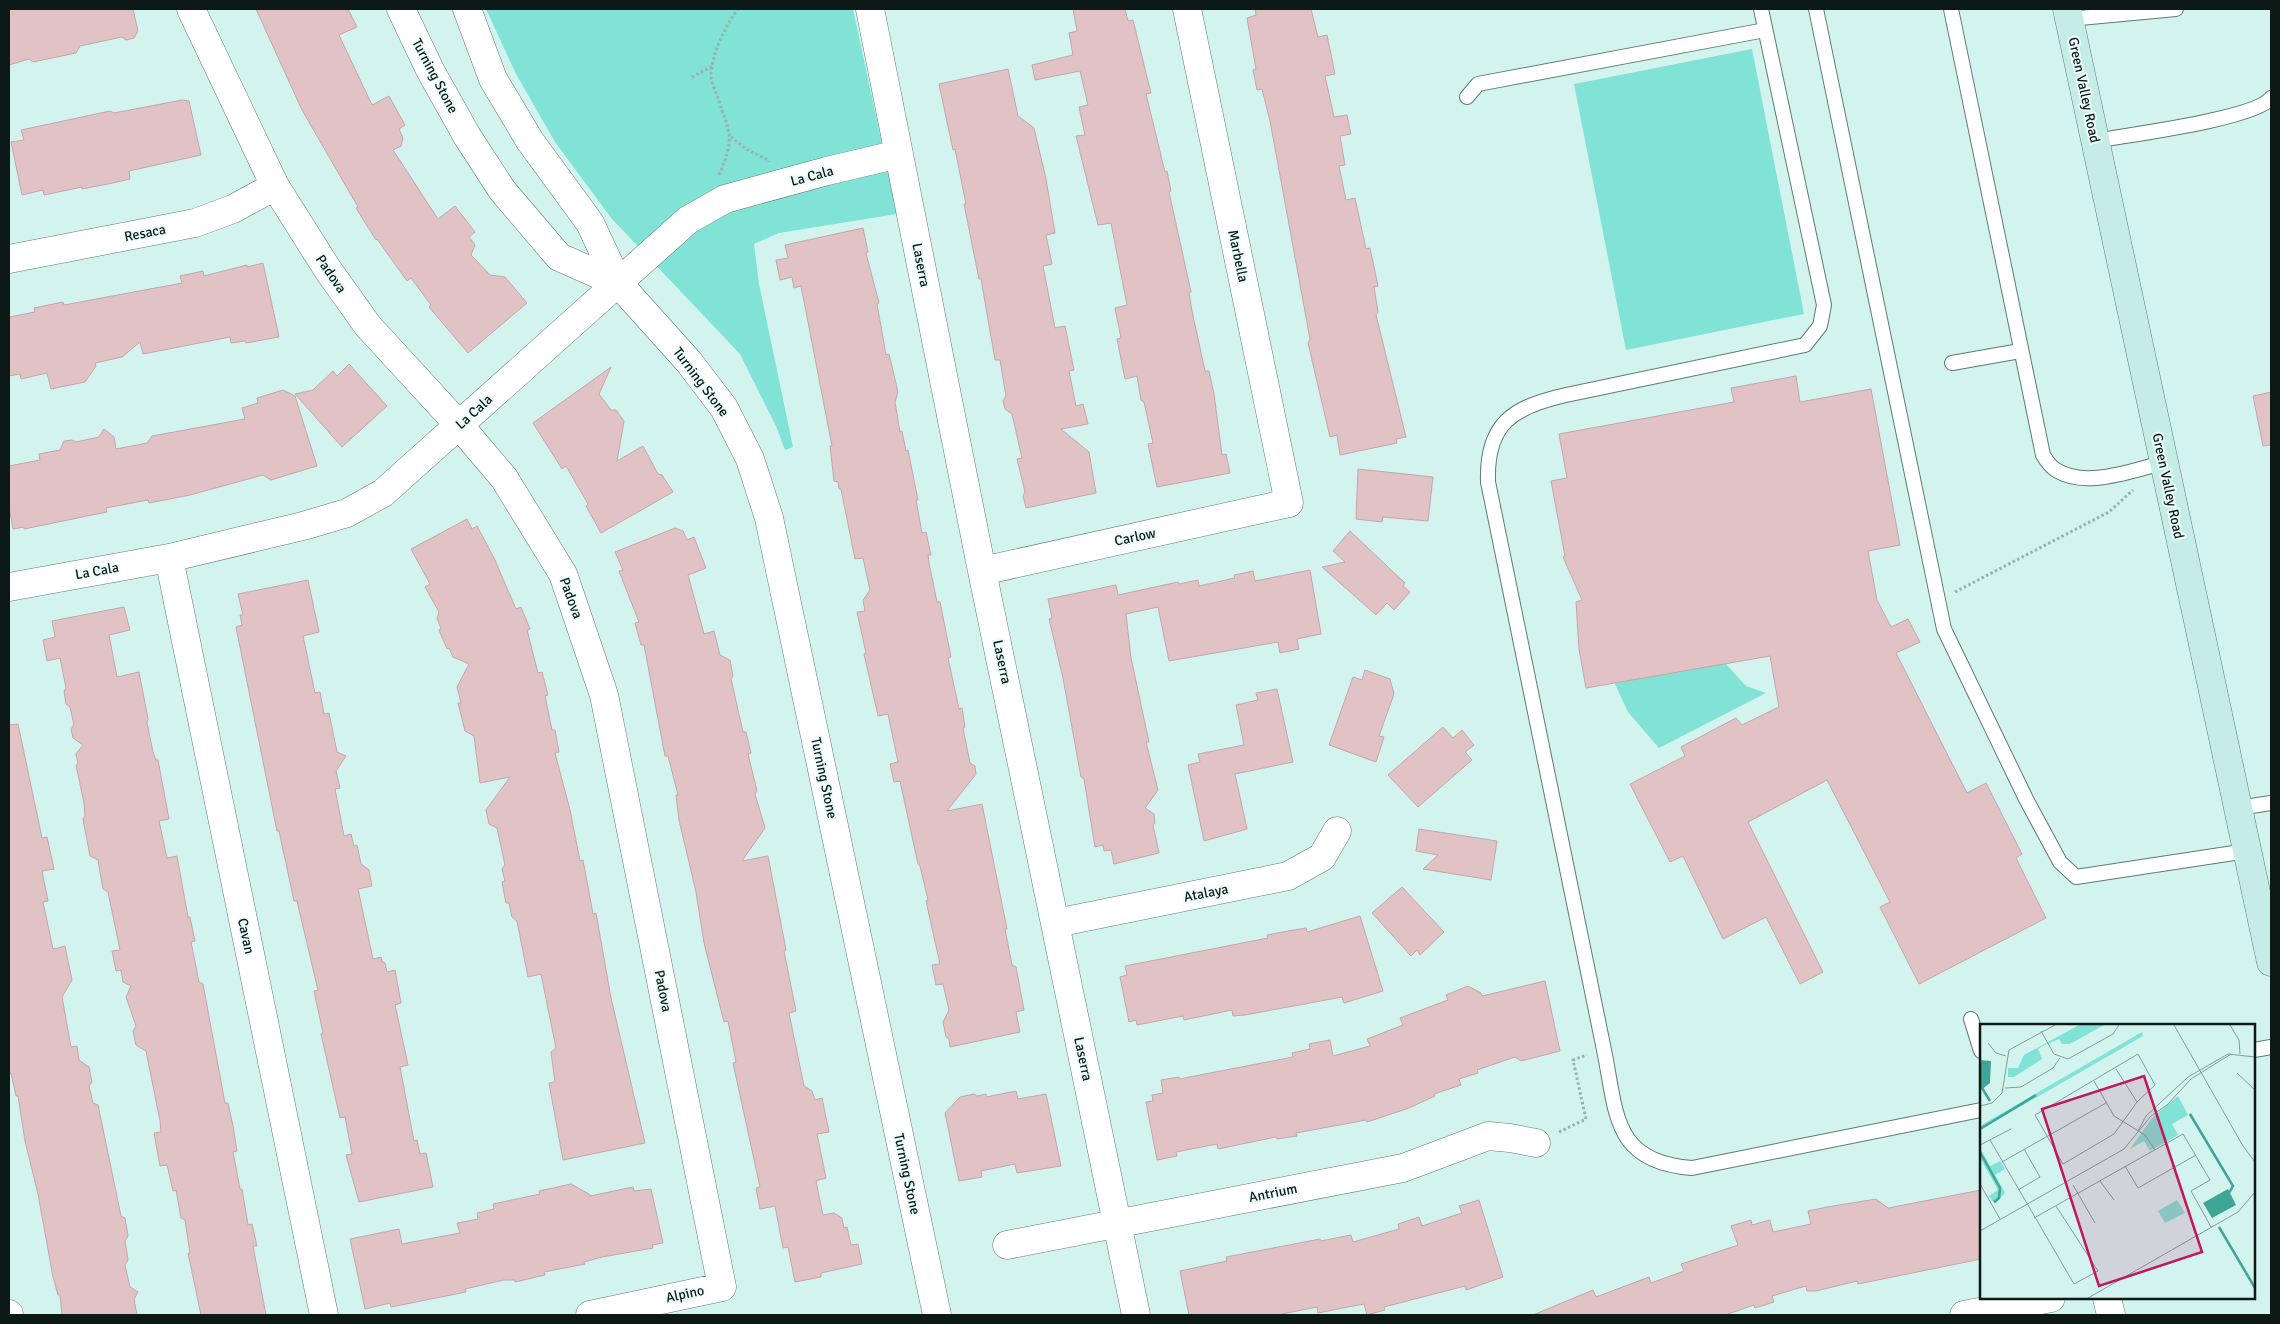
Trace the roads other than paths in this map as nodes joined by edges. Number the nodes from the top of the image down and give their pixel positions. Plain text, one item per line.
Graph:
1 (191, 9) edge
2 (401, 9) edge
3 (467, 9) edge
4 (870, 9) edge
5 (1187, 9) edge
6 (1761, 9) edge
7 (1816, 9) edge
8 (1951, 9) edge
9 (2176, 9) edge
10 (2068, 14) edge
11 (1765, 30) junction
12 (1466, 97) dead end
13 (2271, 98) edge
14 (2095, 141) junction
15 (899, 154) junction
16 (274, 186) junction
17 (9, 259) edge
18 (618, 283) junction
19 (2020, 351) junction
20 (1952, 363) dead end
21 (459, 425) junction
22 (2163, 462) junction
23 (1289, 503) joint
24 (169, 558) junction
25 (982, 571) junction
26 (9, 587) edge
27 (2271, 804) edge
28 (2238, 808) junction
29 (1337, 831) dead end
30 (2247, 851) junction
31 (1056, 923) junction
32 (2271, 962) edge
33 (1971, 1019) dead end
34 (2271, 1046) edge
35 (1980, 1048) edge
36 (2255, 1050) edge
37 (1980, 1110) edge
38 (1536, 1143) road end
39 (1117, 1224) junction
40 (1006, 1246) dead end
41 (722, 1286) joint
42 (2045, 1299) edge
43 (2107, 1299) edge
44 (324, 1315) edge
45 (590, 1315) edge
46 (937, 1315) edge
47 (1136, 1315) edge
48 (1964, 1315) edge
49 (2111, 1315) edge

1 - 16 street, Padova
2 - 18 street, Turning Stone
3 - 18 street, Turning Stone
4 - 15 street, Laserra
5 - 23 street, Marbella
6 - 11 lane
7 - 30 lane
8 - 19 lane
9 - 10 lane
10 - 14 street, Green Valley Road
11 - 12 lane
11 - 37 lane
13 - 14 lane
14 - 22 street, Green Valley Road
15 - 18 street, La Cala
15 - 25 street, Laserra
16 - 17 street, Resaca
16 - 21 street, Padova
18 - 21 street, La Cala
18 - 46 street, Turning Stone
19 - 20 lane
19 - 22 lane
21 - 24 street, La Cala
21 - 41 street, Padova
22 - 28 street, Green Valley Road
23 - 25 street, Carlow
24 - 26 street, La Cala
24 - 44 street, Cavan
25 - 31 street, Laserra
27 - 28 lane
28 - 30 street, Green Valley Road
29 - 31 street, Atalaya
30 - 32 street, Green Valley Road
31 - 39 street, Laserra
33 - 35 lane
34 - 36 lane
38 - 39 street, Antrium
39 - 40 street, Antrium
39 - 47 street, Laserra
41 - 45 street, Alpino
42 - 48 street
43 - 49 street

